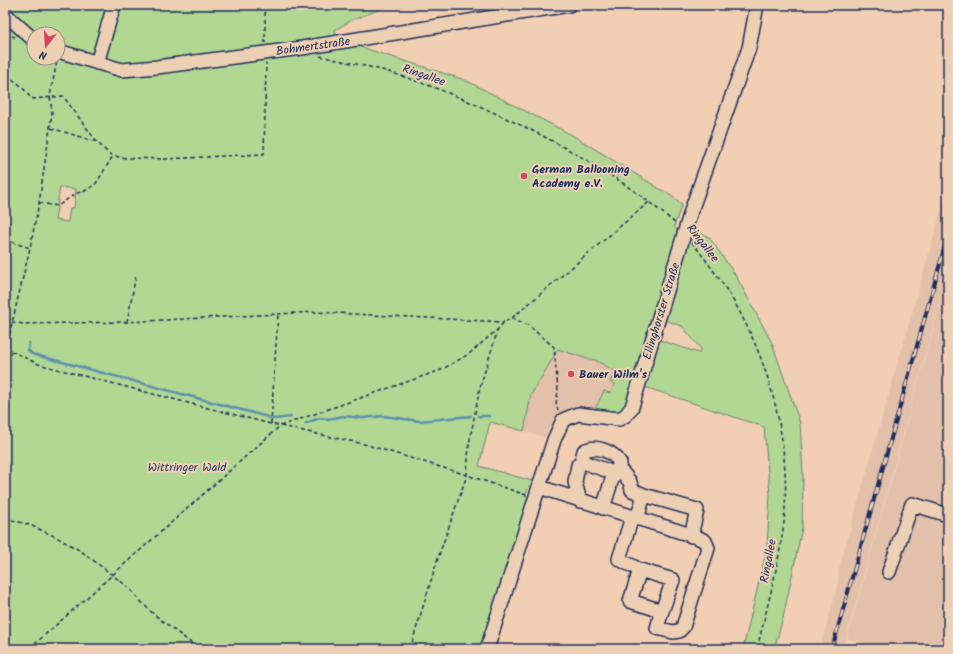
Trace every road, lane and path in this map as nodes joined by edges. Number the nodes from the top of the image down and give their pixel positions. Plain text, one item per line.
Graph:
1 (114, 5) edge
2 (265, 5) edge
3 (569, 5) edge
4 (757, 5) edge
5 (5, 14) edge
6 (26, 33) edge
7 (266, 53) junction
8 (66, 55) edge
9 (319, 56) dead end
10 (97, 63) junction
11 (56, 66) edge
12 (5, 78) edge
13 (50, 96) junction
14 (50, 128) junction
15 (97, 142) junction
16 (113, 156) junction
17 (649, 202) junction
18 (39, 203) junction
19 (685, 232) junction
20 (5, 240) edge
21 (30, 248) junction
22 (136, 275) dead end
23 (278, 314) junction
24 (512, 318) junction
25 (12, 322) junction
26 (127, 322) junction
27 (504, 322) junction
28 (498, 330) junction
29 (5, 349) edge
30 (563, 420) junction
31 (270, 424) junction
32 (280, 426) junction
33 (581, 464) junction
34 (615, 473) junction
35 (468, 476) junction
36 (537, 493) junction
37 (644, 495) junction
38 (580, 500) junction
39 (603, 508) junction
40 (948, 515) edge
41 (5, 518) edge
42 (635, 518) junction
43 (692, 536) junction
44 (640, 570) junction
45 (889, 572) dead end
46 (112, 574) junction
47 (662, 611) junction
48 (28, 649) edge
49 (197, 649) edge
50 (410, 649) edge
51 (487, 649) edge
52 (757, 649) edge

1 - 10 street
2 - 7 path
3 - 7 street, Bohmertstraße
4 - 19 street, Ellinghorster Straße
5 - 6 street
7 - 10 street, Bohmertstraße
7 - 16 path
8 - 10 street, Bohmertstraße
9 - 17 path, Ringallee
11 - 13 path
12 - 13 path
13 - 14 path
13 - 15 path
14 - 15 path
14 - 18 path
15 - 16 path
16 - 18 path
17 - 19 path, Ringallee
17 - 24 path
18 - 21 path
19 - 30 street, Ellinghorster Straße
19 - 52 path, Ringallee
20 - 21 path
21 - 25 path
22 - 26 path
23 - 26 path
23 - 27 path
23 - 31 path
24 - 27 path
24 - 30 path
25 - 26 path
25 - 29 path
27 - 28 path
28 - 32 path
28 - 35 path
29 - 31 path
30 - 36 street
31 - 32 path
32 - 35 path
32 - 46 path
33 - 34 street
33 - 34 street
33 - 38 street
34 - 37 street
34 - 39 street
35 - 36 path
35 - 50 path
36 - 38 street
36 - 51 street
37 - 42 street
37 - 43 street
38 - 39 street
39 - 42 street
40 - 45 street
41 - 46 path
42 - 43 street
42 - 44 street
43 - 47 street
44 - 47 street
44 - 47 street
46 - 48 path
46 - 49 path

